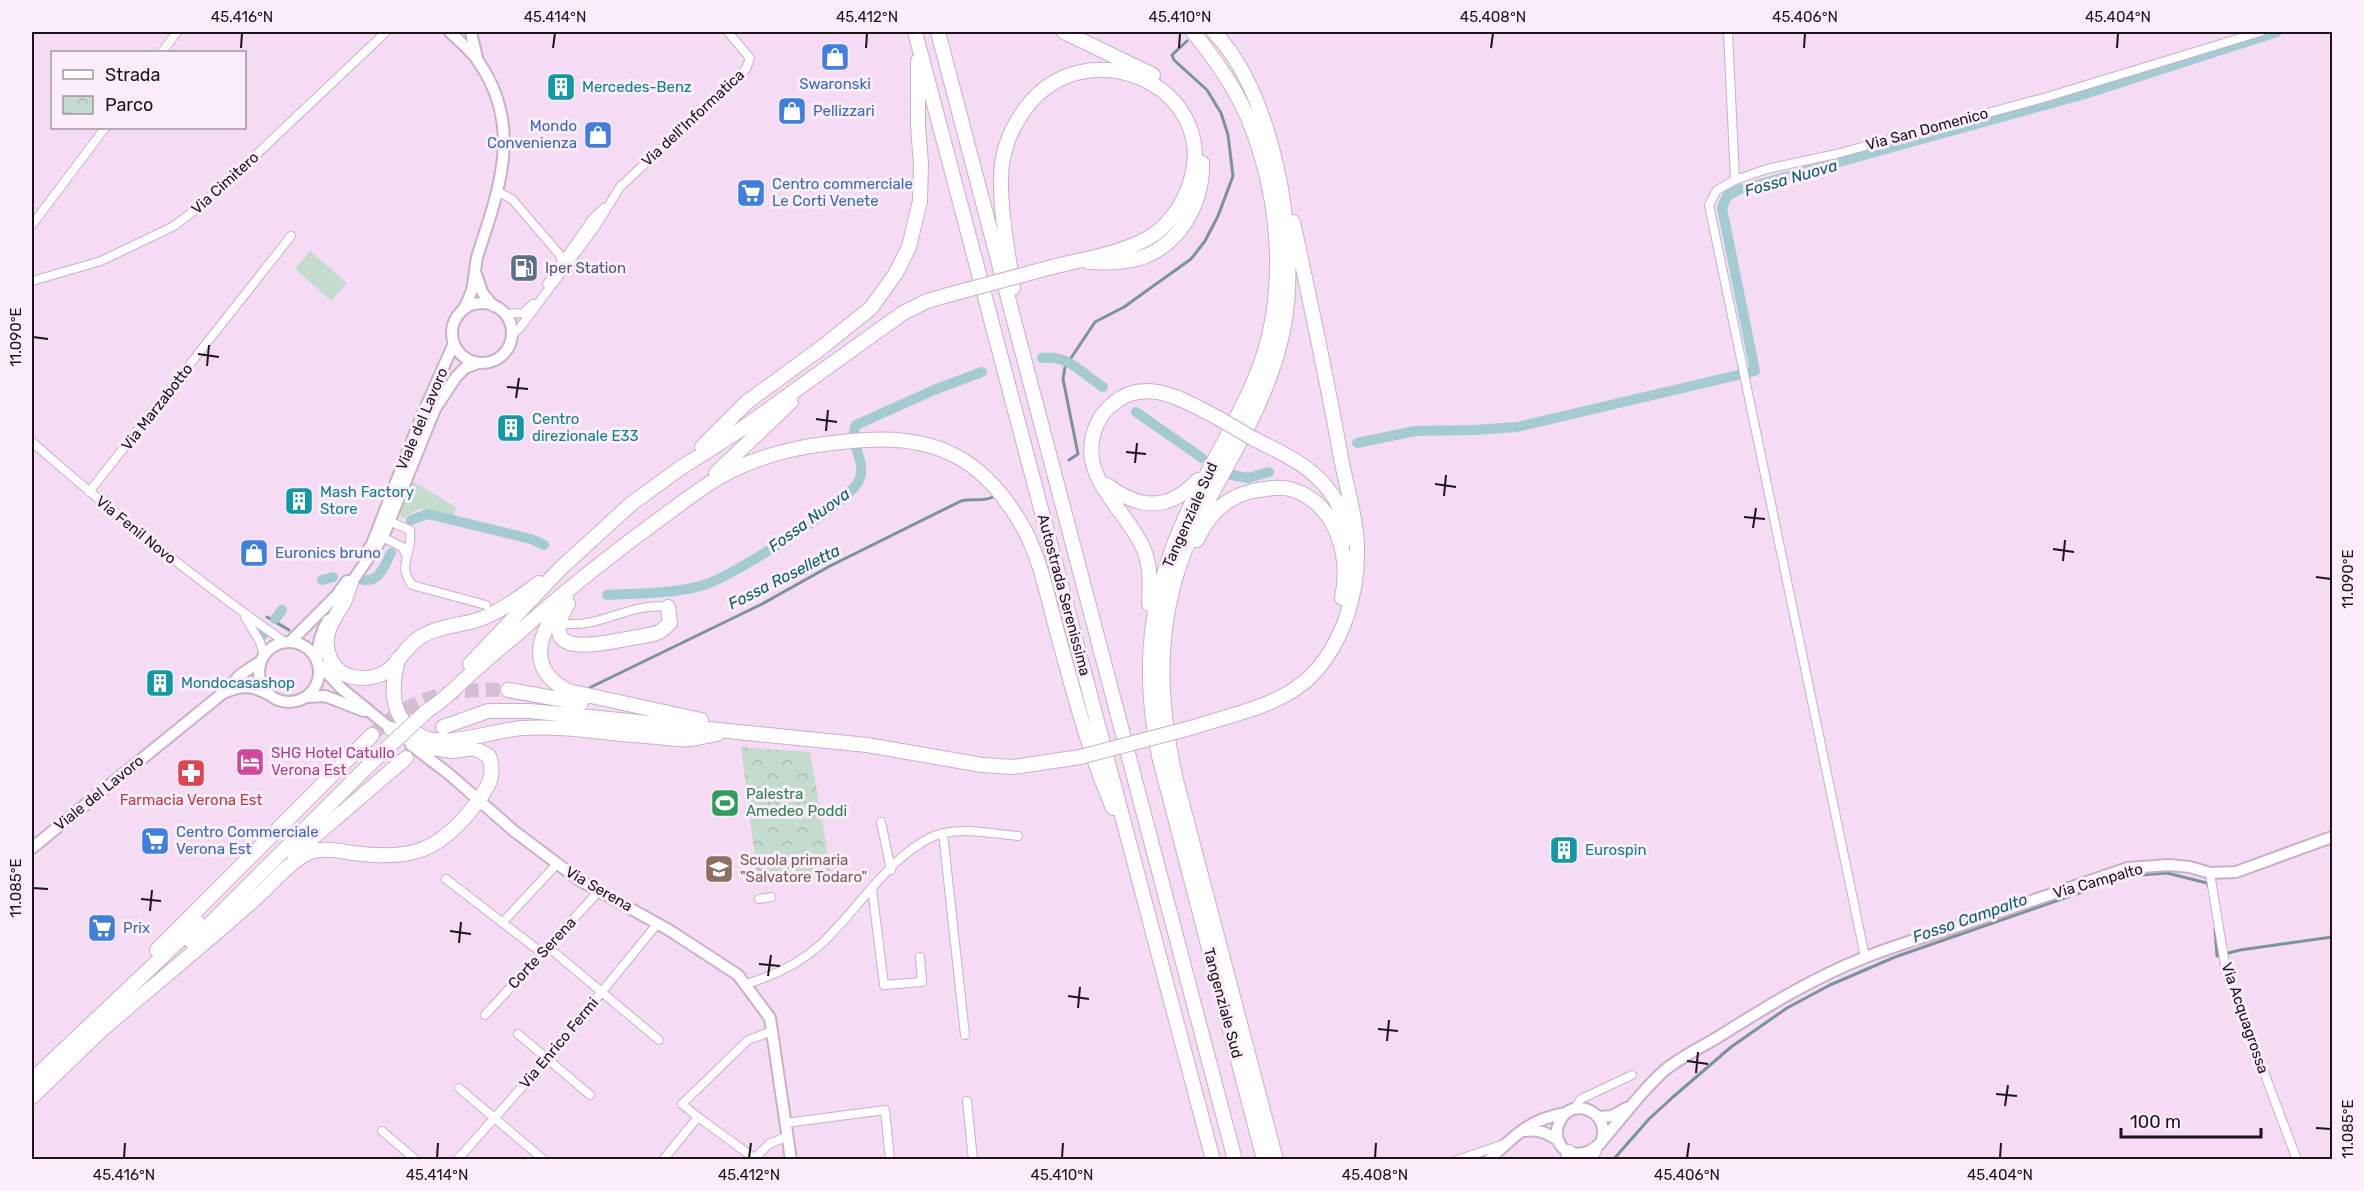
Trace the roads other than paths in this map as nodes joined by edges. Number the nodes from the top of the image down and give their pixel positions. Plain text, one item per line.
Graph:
1 (177, 32) edge
2 (386, 32) edge
3 (450, 32) edge
4 (471, 32) edge
5 (728, 32) edge
6 (938, 32) edge
7 (1064, 32) edge
8 (1193, 32) edge
9 (1214, 32) edge
10 (1728, 32) edge
11 (2260, 32) edge
12 (917, 36) edge
13 (163, 51) edge
14 (477, 58) junction
15 (104, 129) edge
16 (1273, 154) junction
17 (1735, 180) junction
18 (498, 192) junction
19 (610, 203) junction
20 (32, 225) edge
21 (291, 236) dead end
22 (1078, 261) junction
23 (562, 263) junction
24 (475, 271) junction
25 (32, 280) edge
26 (493, 306) junction
27 (463, 310) junction
28 (505, 314) junction
29 (512, 335) junction
30 (454, 343) junction
31 (1023, 356) junction
32 (837, 360) junction
33 (478, 363) junction
34 (32, 442) edge
35 (1211, 466) junction
36 (679, 469) junction
37 (1094, 470) junction
38 (700, 489) junction
39 (89, 492) junction
40 (391, 522) junction
41 (383, 537) junction
42 (407, 556) junction
43 (561, 568) junction
44 (589, 572) junction
45 (351, 583) junction
46 (1353, 590) junction
47 (486, 605) dead end
48 (668, 607) joint
49 (1168, 611) junction
50 (244, 615) junction
51 (569, 624) dead end
52 (287, 642) junction
53 (1149, 657) junction
54 (263, 658) junction
55 (398, 659) junction
56 (318, 662) junction
57 (1312, 675) junction
58 (508, 690) tunnel mouth
59 (223, 693) junction
60 (270, 695) junction
61 (306, 697) junction
62 (428, 710) junction
63 (370, 713) junction
64 (443, 727) dead end
65 (391, 729) junction
66 (734, 731) junction
67 (372, 735) tunnel mouth
68 (406, 758) dead end
69 (478, 801) junction
70 (881, 822) dead end
71 (943, 833) junction
72 (1018, 836) dead end
73 (1128, 836) junction
74 (2332, 837) edge
75 (32, 848) edge
76 (557, 864) junction
77 (891, 870) junction
78 (2210, 873) junction
79 (446, 879) dead end
80 (872, 889) junction
81 (600, 891) junction
82 (771, 897) dead end
83 (759, 899) dead end
84 (503, 922) junction
85 (658, 923) junction
86 (545, 950) junction
87 (920, 957) dead end
88 (1865, 957) junction
89 (746, 984) junction
90 (601, 993) junction
91 (485, 1015) dead end
92 (99, 1024) junction
93 (773, 1031) junction
94 (518, 1034) dead end
95 (964, 1035) dead end
96 (659, 1040) dead end
97 (547, 1059) junction
98 (1632, 1075) dead end
99 (32, 1080) edge
100 (459, 1088) dead end
101 (590, 1095) dead end
102 (32, 1097) edge
103 (967, 1101) dead end
104 (1633, 1102) junction
105 (1570, 1111) junction
106 (698, 1117) junction
107 (494, 1118) junction
108 (1599, 1118) junction
109 (786, 1123) junction
110 (382, 1131) dead end
111 (1520, 1132) junction
112 (788, 1136) junction
113 (1559, 1141) junction
114 (1506, 1143) junction
115 (1594, 1151) edge
116 (1569, 1156) edge
117 (460, 1158) edge
118 (754, 1159) edge
119 (416, 1160) edge
120 (544, 1160) edge
121 (663, 1160) edge
122 (791, 1160) edge
123 (890, 1160) edge
124 (973, 1160) edge
125 (1213, 1160) edge
126 (1235, 1160) edge
127 (1264, 1160) edge
128 (1276, 1160) edge
129 (1457, 1160) edge
130 (1489, 1160) edge
131 (2297, 1160) edge

1 - 13 street
2 - 25 street, Via Cimitero
3 - 14 street, Viale del Lavoro
4 - 14 street, Viale del Lavoro
5 - 19 street, Via dell'Informatica
6 - 31 highway, Autostrada Serenissima
7 - 22 highway
8 - 35 highway, Tangenziale Sud
9 - 16 highway, Tangenziale Sud
10 - 17 street
11 - 17 street, Via San Domenico
12 - 36 highway
12 - 73 highway, Autostrada Serenissima
14 - 18 street, Viale del Lavoro
15 - 20 street
16 - 46 highway
16 - 49 highway, Tangenziale Sud
17 - 88 street, Via San Domenico
18 - 23 street
18 - 24 street, Viale del Lavoro
19 - 23 street, Via dell'Informatica
19 - 29 street, Via dell'Informatica
21 - 39 street, Via Marzabotto
22 - 31 highway
22 - 32 highway, bridge
23 - 28 street, Via dell'Informatica
24 - 26 street
24 - 27 street, Viale del Lavoro
26 - 27 street
26 - 28 street
27 - 30 street, Viale del Lavoro
28 - 29 street
29 - 33 street, Viale del Lavoro
30 - 33 street, Viale del Lavoro
30 - 52 street, Viale del Lavoro
31 - 126 highway, Autostrada Serenissima
32 - 36 highway
32 - 38 highway
33 - 40 street, Viale del Lavoro
34 - 39 street, Via Fenil Novo
35 - 37 highway
35 - 53 highway, Tangenziale Sud
36 - 43 highway
37 - 46 highway, bridge
37 - 53 highway
38 - 44 highway
38 - 73 highway
39 - 50 street, Via Fenil Novo
40 - 41 street, Viale del Lavoro
40 - 42 street
41 - 42 street
41 - 45 street, Viale del Lavoro
42 - 47 street
43 - 55 highway
43 - 62 highway
44 - 48 highway
44 - 62 highway
44 - 66 highway
45 - 55 highway
45 - 56 street, Viale del Lavoro
46 - 57 highway
48 - 51 street
49 - 57 highway
49 - 128 highway, Tangenziale Sud
50 - 52 street, Via Fenil Novo
50 - 54 street, Via Fenil Novo
52 - 54 street, Viale del Lavoro
52 - 56 street
53 - 127 highway, Tangenziale Sud
54 - 59 street, Viale del Lavoro
54 - 60 street
55 - 66 highway
56 - 61 street, Viale del Lavoro
56 - 63 street, Via Serena
57 - 66 highway, bridge
58 - 66 highway
59 - 60 street, Viale del Lavoro
59 - 75 street, Viale del Lavoro
60 - 61 street, Viale del Lavoro
61 - 63 street
62 - 92 highway, bridge
63 - 65 street, Via Serena
64 - 66 highway
65 - 69 street, Via Serena
65 - 69 highway
67 - 92 highway
68 - 92 highway
69 - 76 street, Via Serena
69 - 92 highway
70 - 77 street
71 - 72 street
71 - 77 street
71 - 95 street
73 - 125 highway, Autostrada Serenissima
74 - 78 street, Via Campalto
76 - 81 street, Via Serena
76 - 84 street
77 - 80 street
78 - 88 street, Via Campalto
78 - 131 street, Via Acquagrossa
79 - 84 street
80 - 87 street
80 - 89 street
81 - 85 street, Via Serena
81 - 86 street, Corte Serena
82 - 83 street
84 - 86 street
85 - 89 street, Via Serena
85 - 90 street, Via Enrico Fermi
86 - 90 street
86 - 91 street, Corte Serena
88 - 104 street, Via Campalto
89 - 93 street, Via Serena
90 - 96 street
90 - 97 street, Via Enrico Fermi
92 - 99 highway
92 - 102 highway
93 - 106 street
93 - 109 street, Via Serena
94 - 97 street
97 - 101 street
97 - 107 street, Via Enrico Fermi
98 - 105 street
100 - 107 street
103 - 124 street
104 - 108 street
104 - 115 street
105 - 108 street
105 - 111 street
105 - 113 street
106 - 118 street
106 - 121 street
107 - 117 street, Via Enrico Fermi
107 - 120 street
108 - 115 street
109 - 112 street, Via Serena
109 - 123 street
110 - 119 street
111 - 113 street
111 - 114 street
112 - 118 street
112 - 122 street, Via Serena
113 - 116 street
114 - 129 street
114 - 130 street
115 - 116 street

